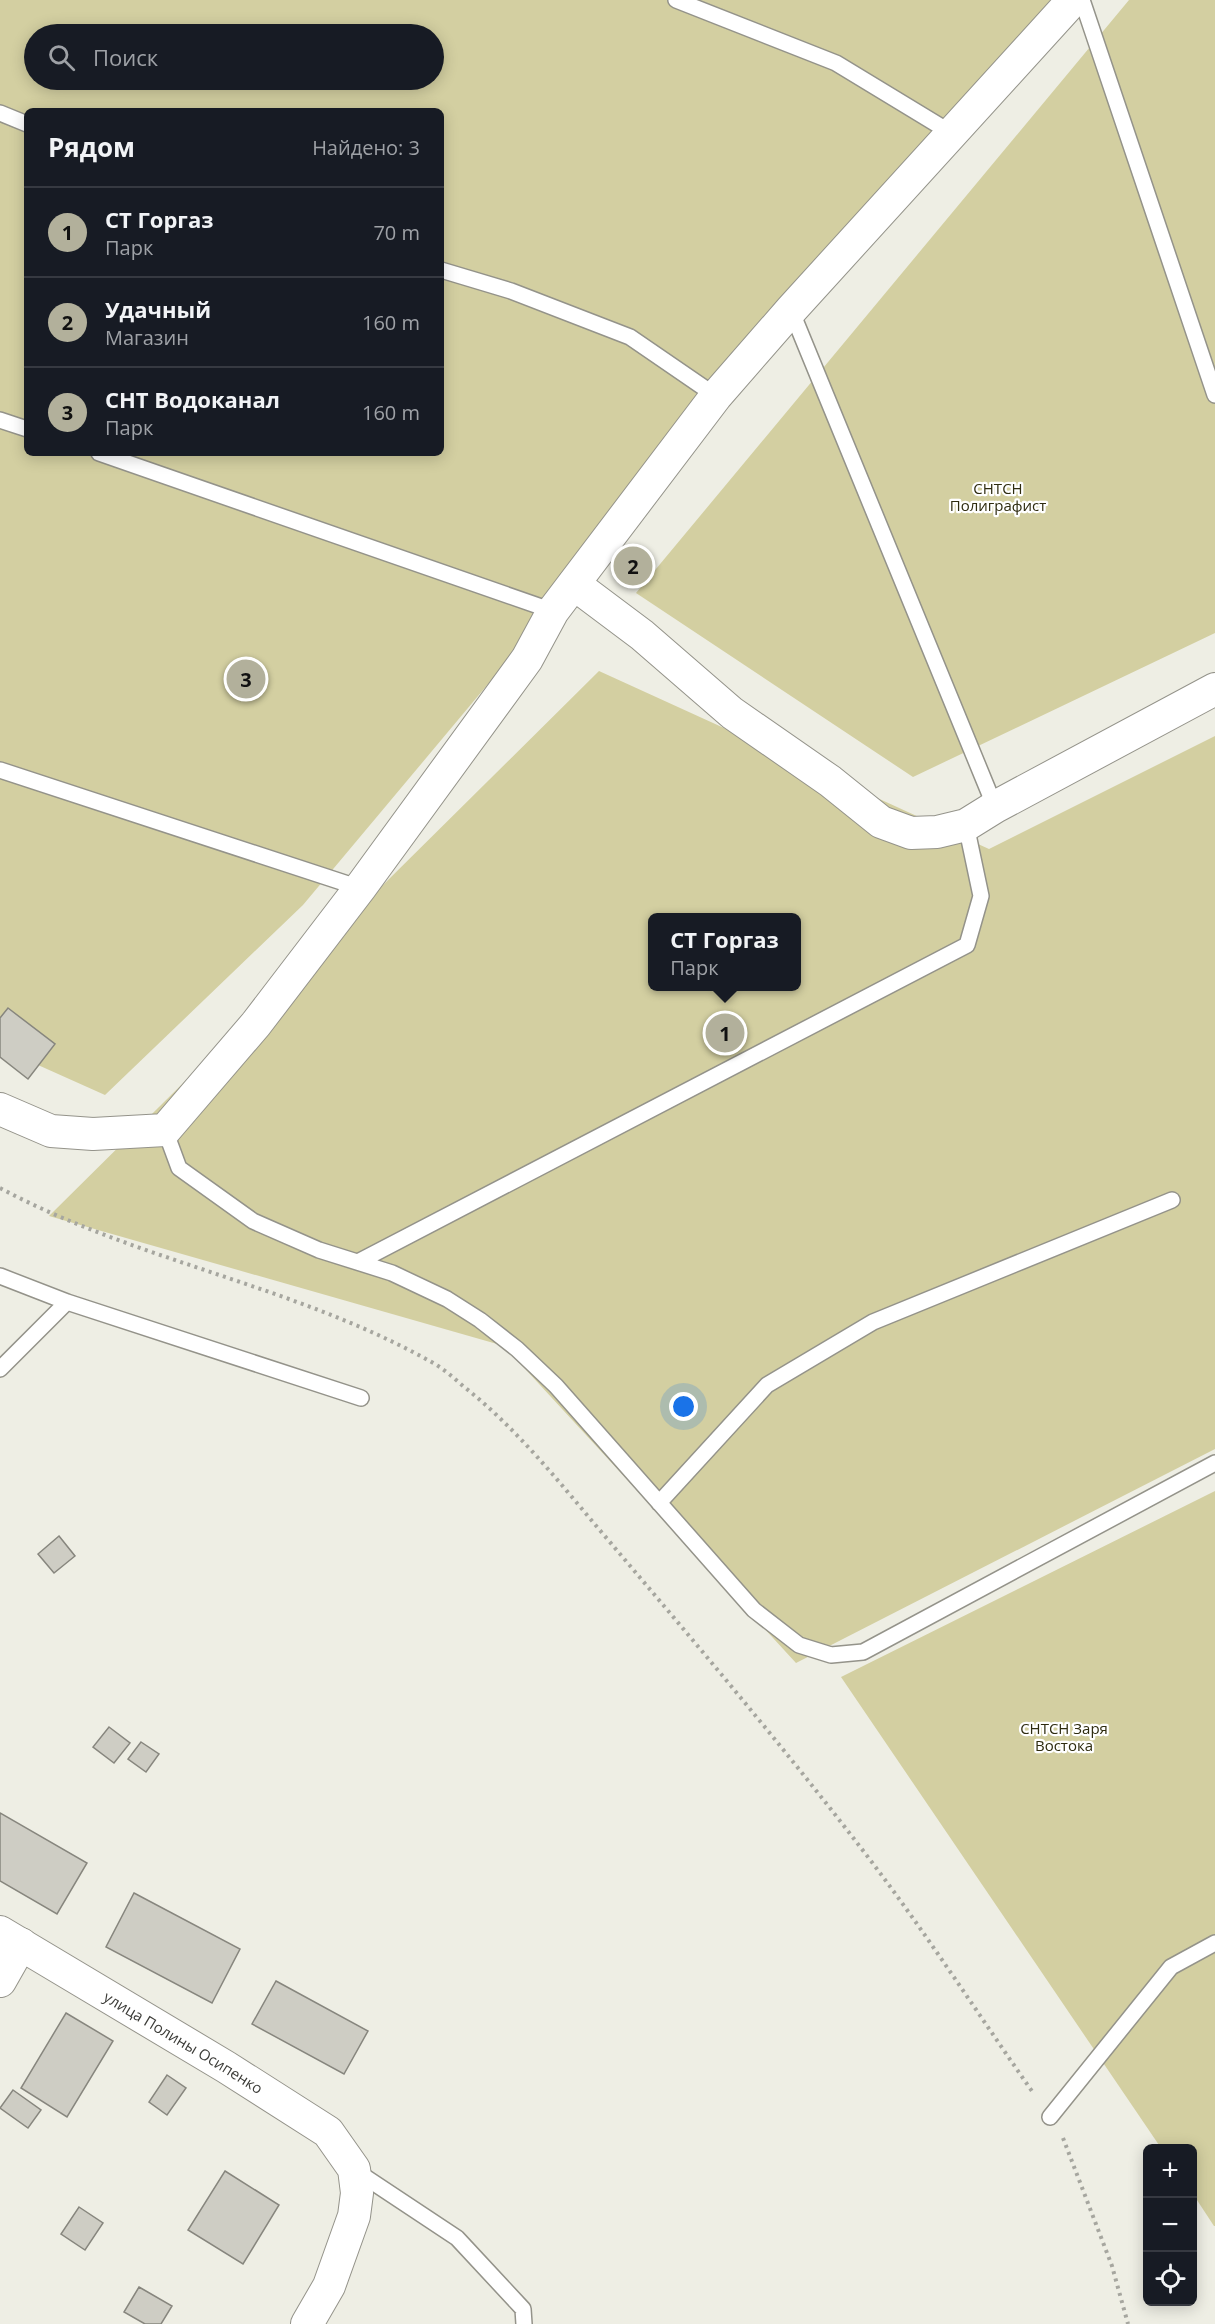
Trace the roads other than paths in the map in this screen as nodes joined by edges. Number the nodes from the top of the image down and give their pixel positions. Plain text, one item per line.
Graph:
1 (676, 0) edge
2 (1073, 0) edge
3 (1082, 0) edge
4 (0, 113) edge
5 (24, 123) edge
6 (953, 134) junction
7 (444, 271) edge
8 (791, 310) junction
9 (1215, 395) edge
10 (716, 396) junction
11 (0, 420) edge
12 (24, 428) edge
13 (108, 456) edge
14 (574, 584) junction
15 (553, 611) junction
16 (1215, 688) edge
17 (0, 770) edge
18 (995, 807) junction
19 (966, 825) junction
20 (360, 888) junction
21 (0, 1109) edge
22 (165, 1130) junction
23 (1172, 1200) dead end
24 (358, 1262) junction
25 (0, 1276) edge
26 (67, 1302) junction
27 (0, 1369) edge
28 (361, 1398) dead end
29 (1215, 1462) edge
30 (659, 1503) junction
31 (10, 1938) edge
32 (1215, 1943) edge
33 (0, 1981) edge
34 (1050, 2117) road end
35 (354, 2169) junction
36 (307, 2324) edge
37 (524, 2324) edge

1 - 6 lane
2 - 6 street
3 - 9 lane
4 - 5 lane
6 - 8 street
7 - 10 lane
8 - 10 street
8 - 18 lane
10 - 14 street
11 - 12 lane
13 - 15 lane
14 - 15 street
14 - 19 street
15 - 20 street
16 - 18 street
17 - 20 lane
18 - 19 street
19 - 24 lane
20 - 22 street
21 - 22 street
22 - 24 lane
23 - 30 lane
24 - 30 lane
25 - 26 lane
26 - 27 lane
26 - 28 lane
29 - 30 lane
31 - 33 street
31 - 35 street, улица Полины Осипенко
32 - 34 lane
35 - 36 street
35 - 37 lane

